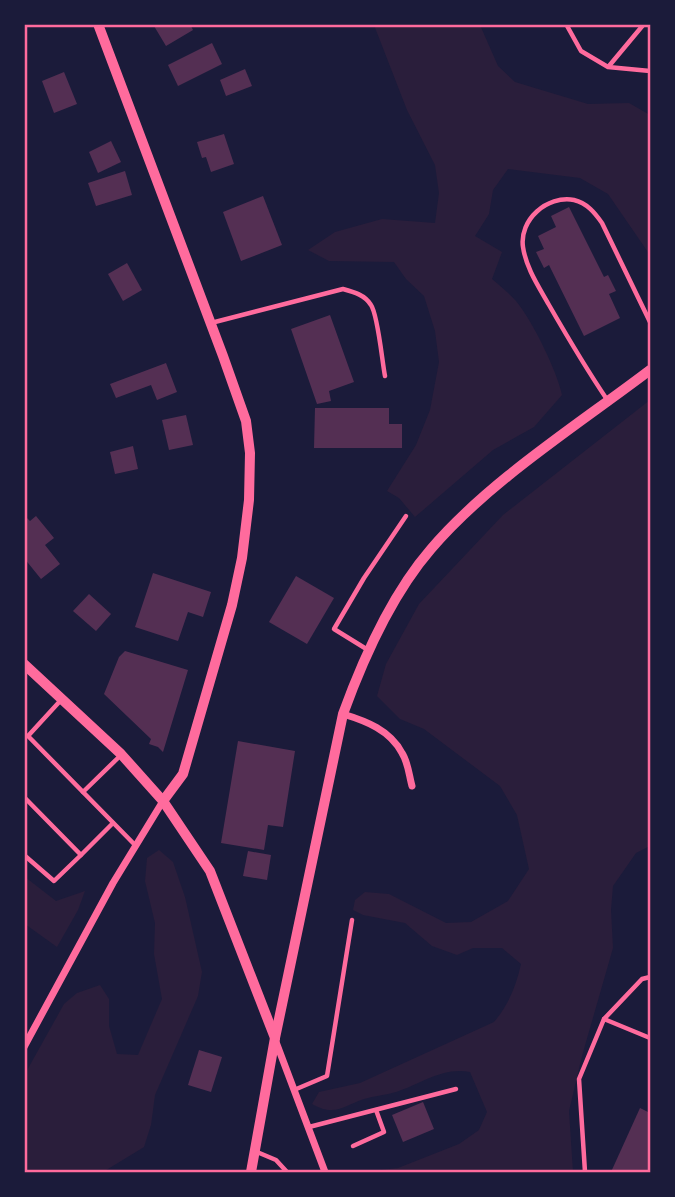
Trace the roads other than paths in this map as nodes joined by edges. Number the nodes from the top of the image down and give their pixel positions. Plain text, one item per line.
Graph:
1 (97, 24) edge
2 (566, 24) edge
3 (644, 24) edge
4 (608, 67) junction
5 (650, 71) edge
6 (650, 322) edge
7 (210, 323) junction
8 (650, 370) edge
9 (385, 376) dead end
10 (608, 401) junction
11 (406, 516) dead end
12 (369, 651) junction
13 (24, 664) edge
14 (62, 699) junction
15 (343, 714) junction
16 (26, 737) edge
17 (121, 754) junction
18 (412, 786) dead end
19 (83, 793) junction
20 (24, 797) edge
21 (163, 801) junction
22 (113, 823) junction
23 (135, 846) junction
24 (24, 855) edge
25 (80, 855) junction
26 (352, 920) dead end
27 (650, 978) edge
28 (604, 1019) junction
29 (275, 1038) junction
30 (650, 1038) edge
31 (24, 1047) edge
32 (456, 1089) dead end
33 (294, 1090) junction
34 (376, 1110) junction
35 (308, 1127) junction
36 (353, 1146) dead end
37 (255, 1151) junction
38 (251, 1172) edge
39 (287, 1172) edge
40 (325, 1172) edge
41 (585, 1172) edge

1 - 7 street
2 - 4 lane
3 - 4 lane
4 - 5 lane
6 - 10 lane
7 - 9 lane
7 - 21 street
8 - 10 main road
10 - 12 main road
11 - 12 lane
12 - 15 main road
13 - 14 street
14 - 16 lane
14 - 17 street
15 - 18 street
15 - 29 main road
16 - 19 lane
17 - 19 lane
17 - 21 street
19 - 22 lane
20 - 25 lane
21 - 23 street
21 - 29 street
22 - 23 lane
22 - 25 lane
23 - 31 street
24 - 25 lane
26 - 33 lane
27 - 28 lane
28 - 30 lane
28 - 41 lane
29 - 33 street
29 - 37 main road
32 - 34 lane
33 - 35 street
34 - 35 lane
34 - 36 lane
35 - 40 street
37 - 38 main road
37 - 39 lane

